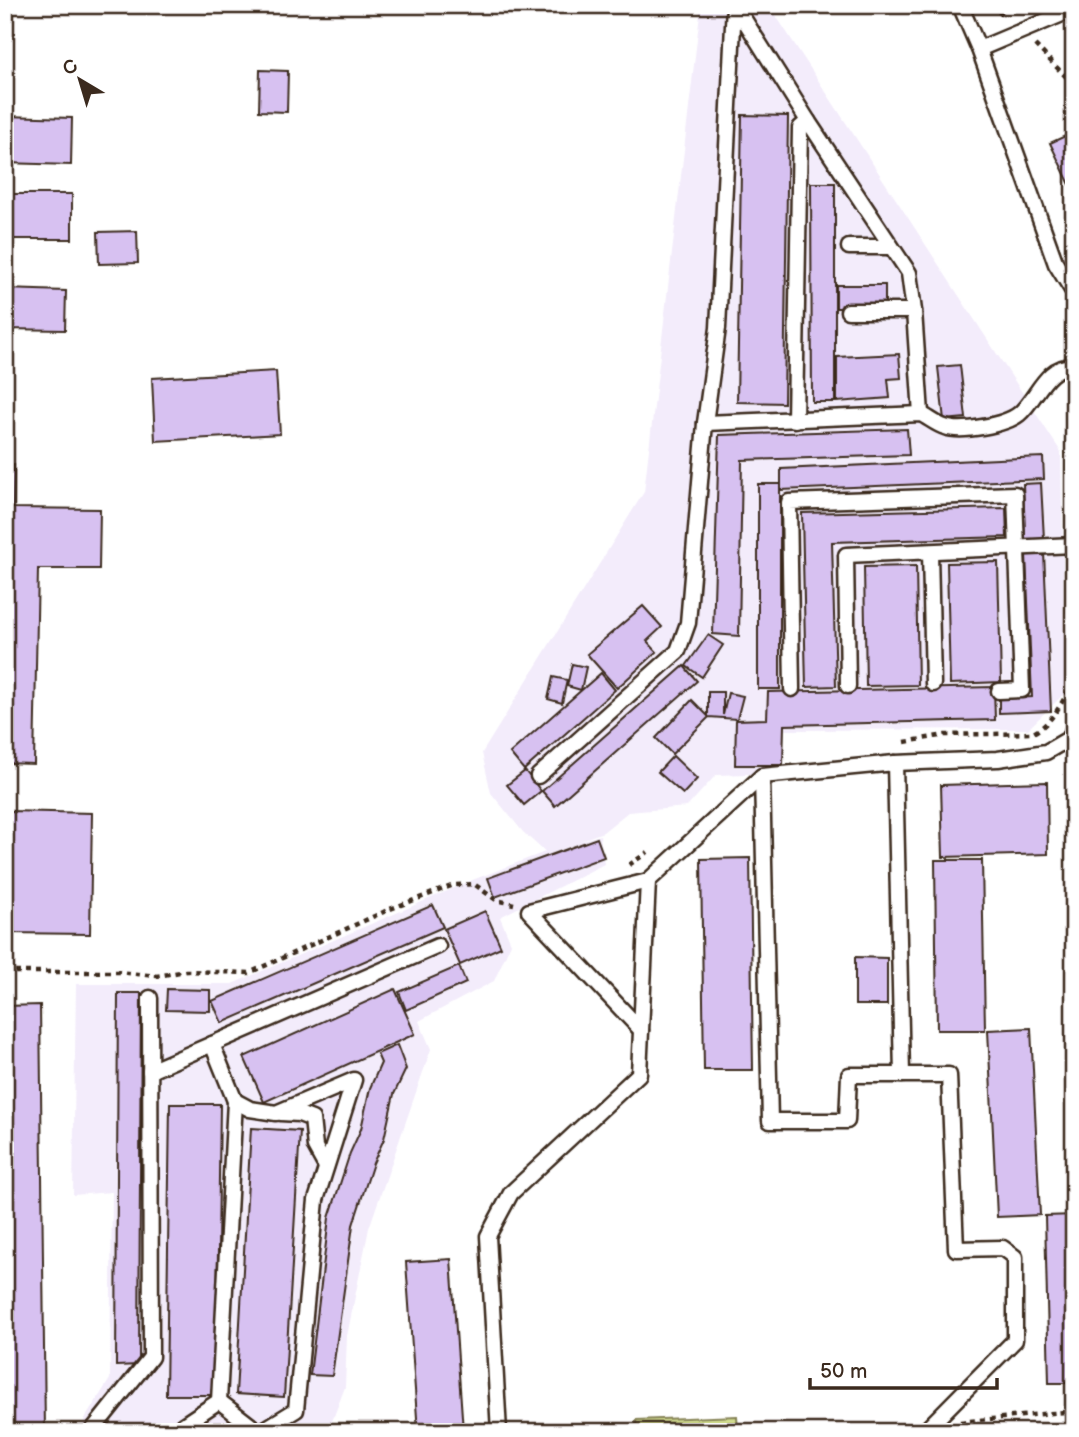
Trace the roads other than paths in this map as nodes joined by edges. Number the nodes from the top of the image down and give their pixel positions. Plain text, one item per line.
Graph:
1 (735, 5) edge
2 (960, 5) edge
3 (1074, 9) edge
4 (979, 50) junction
5 (808, 121) junction
6 (849, 247) dead end
7 (891, 247) junction
8 (1074, 293) edge
9 (914, 310) junction
10 (848, 311) dead end
11 (1074, 366) edge
12 (921, 414) junction
13 (795, 420) junction
14 (705, 423) junction
15 (1074, 545) edge
16 (1018, 547) junction
17 (930, 552) junction
18 (933, 684) dead end
19 (848, 686) dead end
20 (792, 689) dead end
21 (999, 691) dead end
22 (1073, 737) edge
23 (895, 763) junction
24 (538, 776) dead end
25 (762, 776) junction
26 (648, 881) junction
27 (438, 946) dead end
28 (150, 998) dead end
29 (641, 1030) junction
30 (212, 1044) junction
31 (150, 1071) junction
32 (902, 1075) junction
33 (235, 1101) junction
34 (276, 1113) junction
35 (326, 1167) junction
36 (219, 1401) junction
37 (928, 1428) edge
38 (91, 1432) edge
39 (180, 1432) edge
40 (259, 1432) edge
41 (499, 1432) edge

1 - 5 lane
1 - 14 lane
2 - 4 lane
3 - 4 lane
4 - 8 lane
5 - 7 lane
5 - 13 lane
6 - 7 lane
7 - 9 lane
9 - 10 lane
9 - 12 lane
11 - 12 lane
12 - 13 lane
13 - 14 lane
14 - 24 lane
15 - 16 lane
16 - 17 lane
16 - 20 lane
16 - 21 lane
17 - 18 lane
17 - 19 lane
22 - 23 lane
23 - 25 lane
23 - 32 lane
25 - 26 lane
25 - 32 lane
26 - 29 lane
26 - 29 lane
27 - 30 lane
28 - 31 lane
29 - 41 lane
30 - 31 lane
30 - 33 lane
31 - 38 lane
32 - 37 lane
33 - 34 lane
33 - 36 lane
34 - 35 lane
34 - 35 lane
35 - 40 lane
36 - 39 lane
36 - 40 lane

